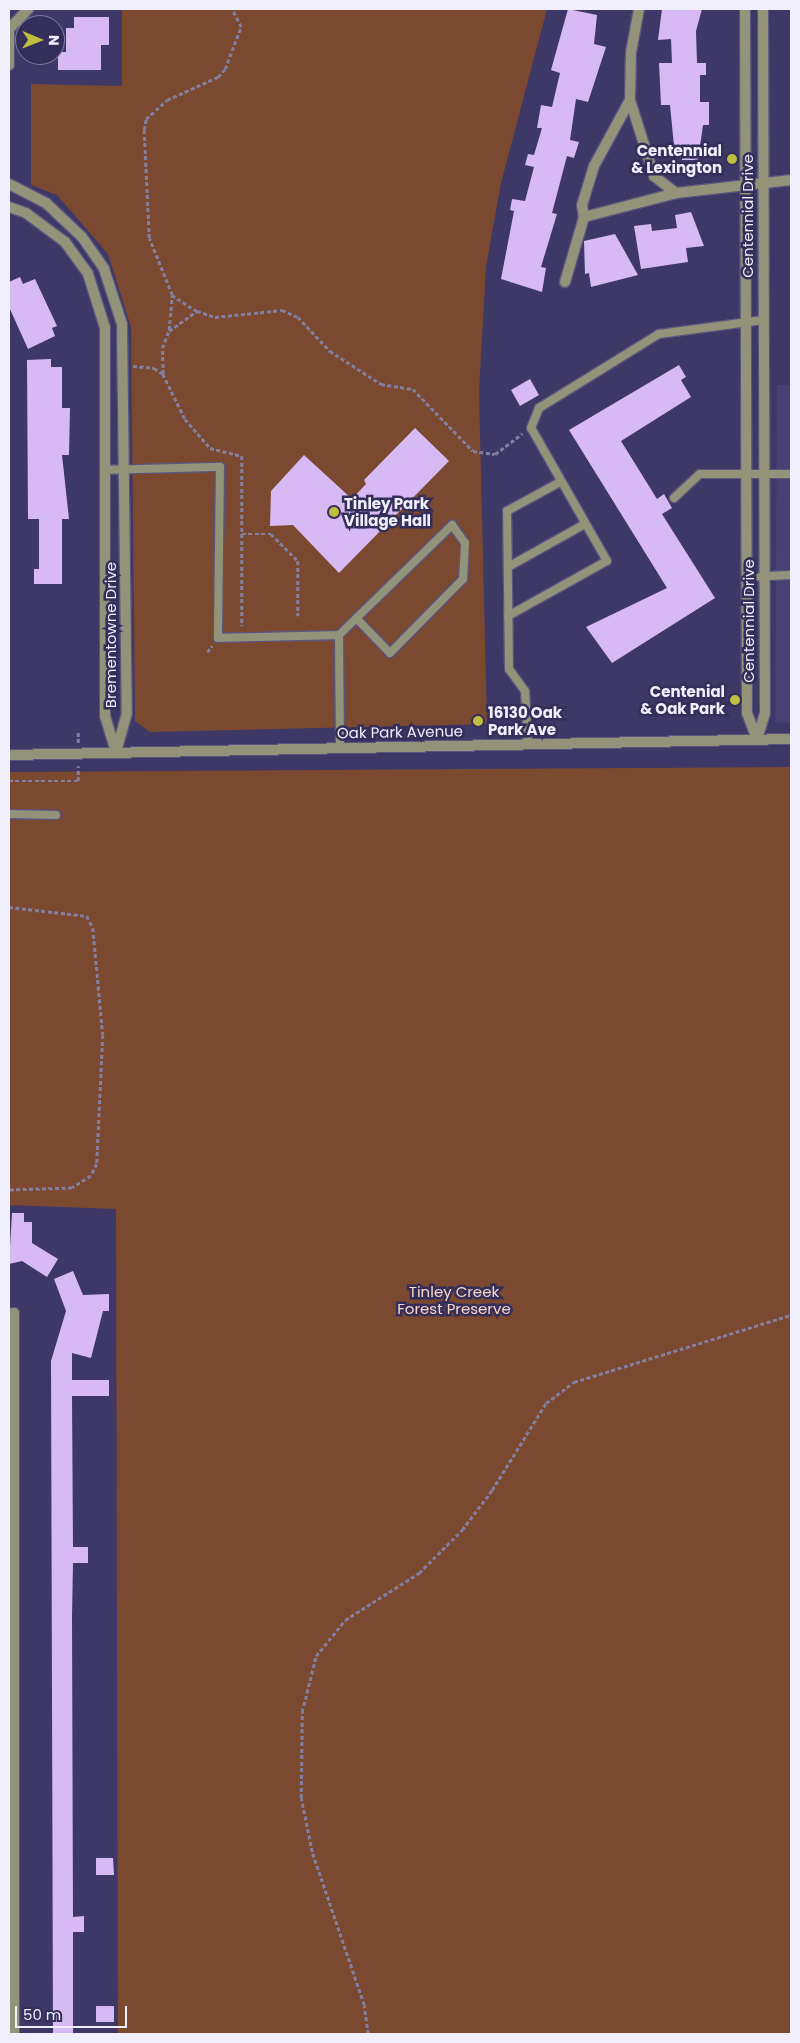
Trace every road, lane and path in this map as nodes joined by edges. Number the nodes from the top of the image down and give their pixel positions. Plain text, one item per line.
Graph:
1 (28, 9) edge
2 (232, 9) edge
3 (639, 9) edge
4 (745, 9) edge
5 (763, 9) edge
6 (9, 66) edge
7 (630, 100) junction
8 (791, 180) edge
9 (763, 181) junction
10 (744, 183) junction
11 (9, 184) edge
12 (676, 193) junction
13 (9, 207) edge
14 (584, 217) junction
15 (565, 282) dead end
16 (172, 294) junction
17 (197, 311) junction
18 (763, 320) junction
19 (745, 322) junction
20 (169, 331) junction
21 (125, 372) junction
22 (107, 373) junction
23 (163, 374) dead end
24 (510, 440) dead end
25 (125, 469) junction
26 (104, 470) junction
27 (744, 474) junction
28 (764, 474) junction
29 (791, 474) edge
30 (560, 482) junction
31 (674, 498) dead end
32 (585, 524) junction
33 (242, 534) dead end
34 (508, 567) junction
35 (764, 575) junction
36 (791, 575) edge
37 (746, 577) junction
38 (298, 616) dead end
39 (508, 616) junction
40 (356, 619) junction
41 (339, 635) junction
42 (757, 739) junction
43 (791, 739) edge
44 (528, 744) junction
45 (340, 748) junction
46 (116, 752) junction
47 (9, 755) edge
48 (78, 780) dead end
49 (9, 782) edge
50 (9, 814) edge
51 (56, 815) dead end
52 (9, 908) edge
53 (9, 1190) edge
54 (11, 1314) edge
55 (791, 1315) edge
56 (11, 1522) edge
57 (12, 1730) edge
58 (11, 1944) edge
59 (14, 2034) edge
60 (368, 2034) edge

1 - 6 street
2 - 16 path
3 - 7 street
4 - 10 street, Centennial Drive
5 - 9 street, Centennial Drive
7 - 12 street
7 - 14 street
8 - 9 street
9 - 10 street
9 - 18 street, Centennial Drive
10 - 12 street
10 - 19 street, Centennial Drive
11 - 21 street, Brementowne Drive
12 - 14 street
13 - 22 street, Brementowne Drive
14 - 15 street
16 - 17 path
16 - 20 path
17 - 20 path
17 - 24 path
18 - 19 lane
18 - 28 street, Centennial Drive
19 - 27 street, Centennial Drive
19 - 30 lane
20 - 23 path
21 - 22 street
21 - 25 street, Brementowne Drive
22 - 26 street, Brementowne Drive
25 - 26 lane
25 - 41 lane
25 - 46 street, Brementowne Drive
26 - 46 street, Brementowne Drive
27 - 28 lane
27 - 31 lane
27 - 37 street, Centennial Drive
28 - 29 lane
28 - 35 street, Centennial Drive
30 - 32 lane
30 - 34 lane
32 - 34 lane
32 - 39 lane
33 - 38 path
34 - 39 lane
35 - 36 lane
35 - 37 lane
35 - 42 street, Centennial Drive
37 - 42 street, Centennial Drive
39 - 44 lane
40 - 40 lane
40 - 41 lane
41 - 45 lane
42 - 43 street, Oak Park Avenue
42 - 44 street, Oak Park Avenue
44 - 45 street, Oak Park Avenue
45 - 46 street, Oak Park Avenue
46 - 47 street, Oak Park Avenue
48 - 49 path
50 - 51 lane
52 - 53 path
54 - 56 street
55 - 60 path
56 - 57 street
57 - 58 street
58 - 59 street

